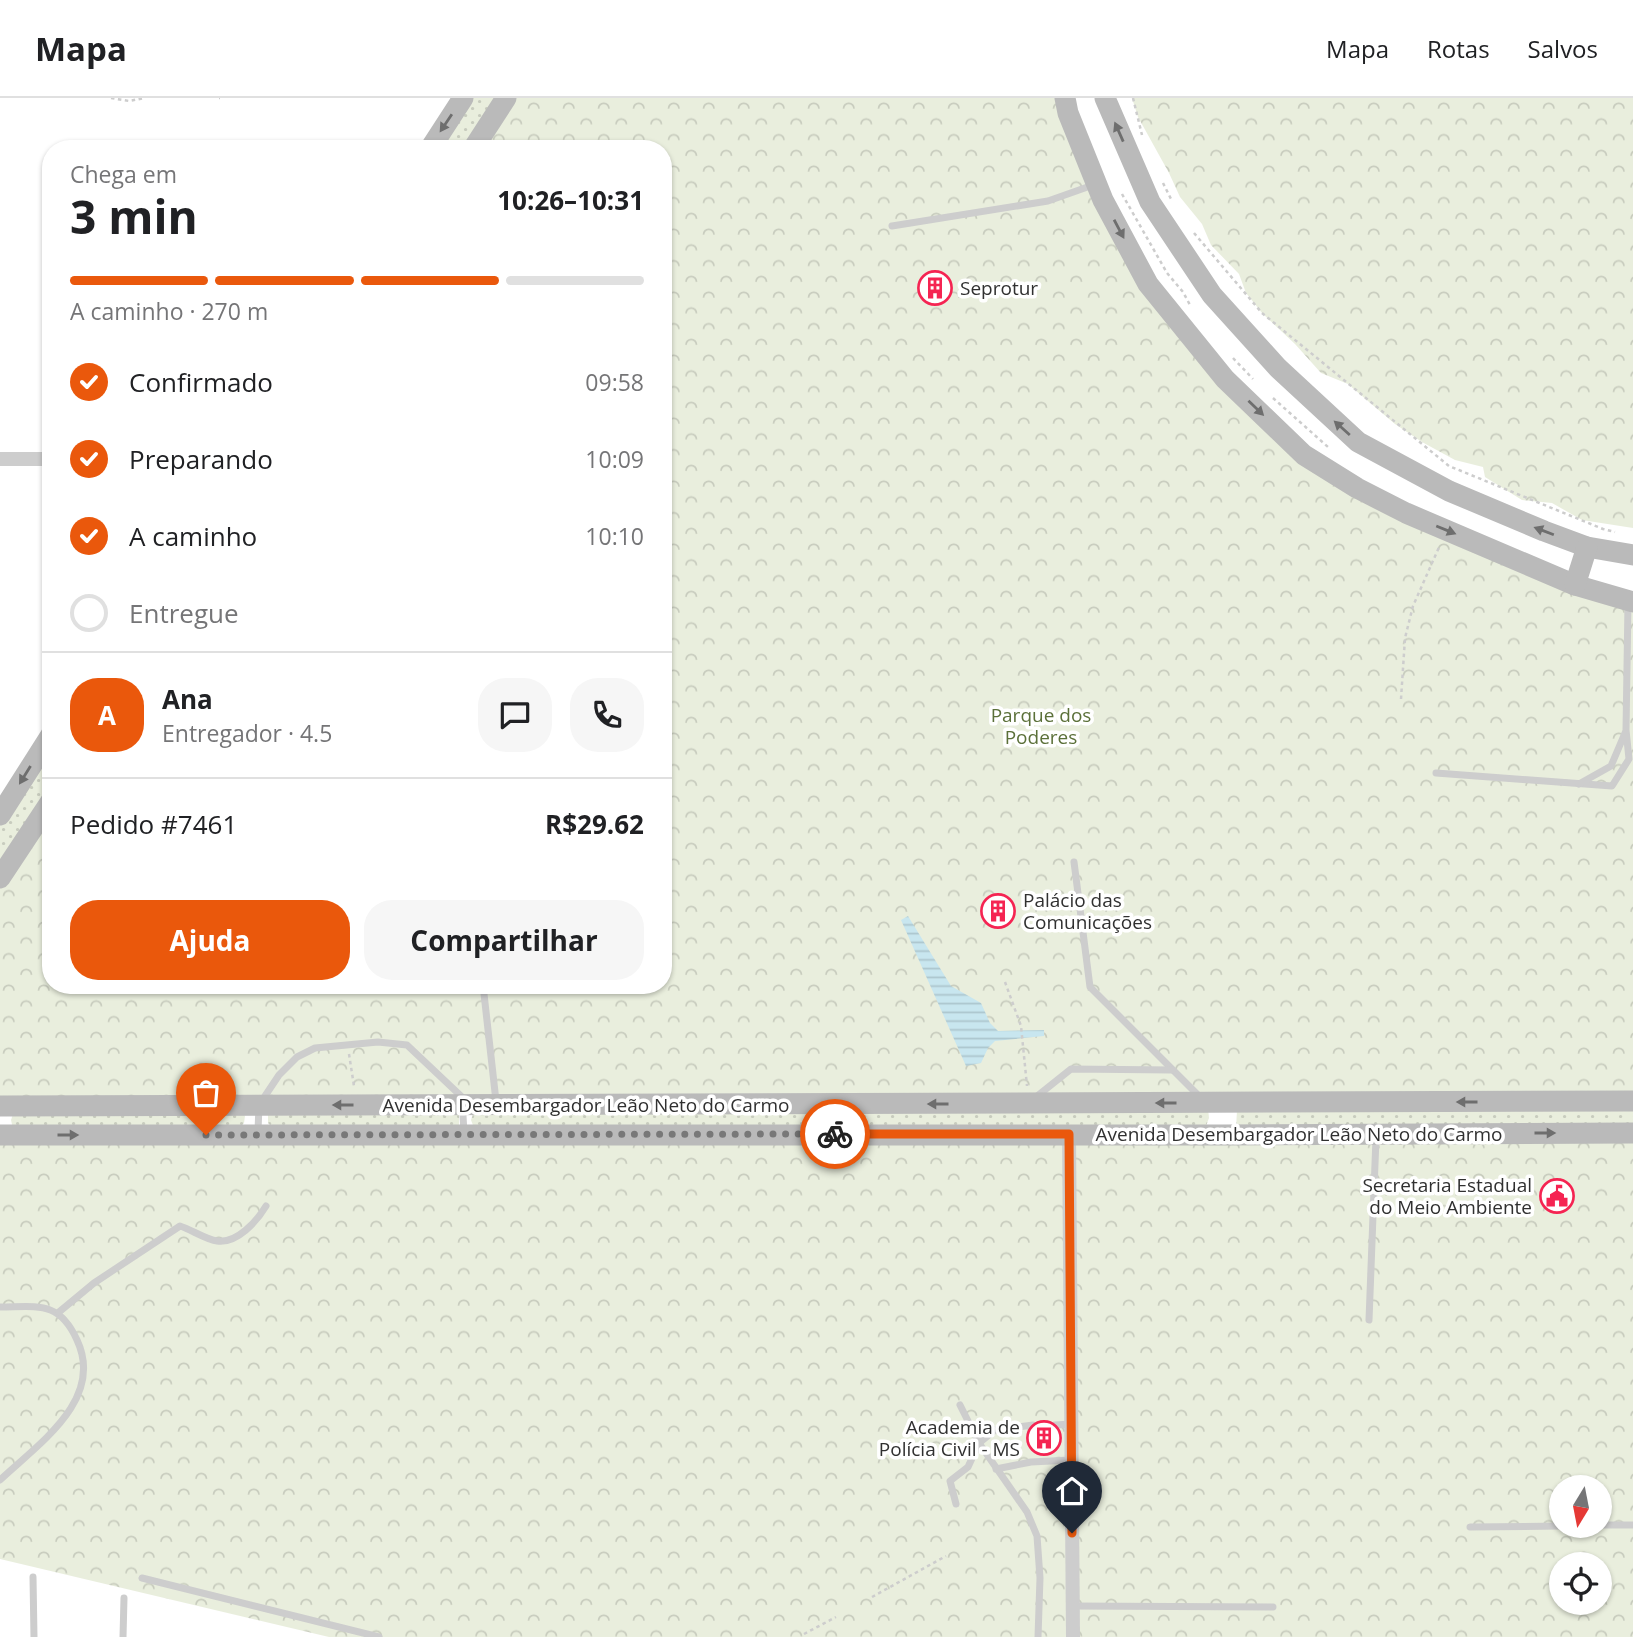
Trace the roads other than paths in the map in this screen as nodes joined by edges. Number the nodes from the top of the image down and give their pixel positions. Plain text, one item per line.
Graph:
1 (463, 98) edge
2 (506, 98) edge
3 (1065, 98) edge
4 (1105, 98) edge
5 (435, 140) edge
6 (479, 140) edge
7 (1097, 184) junction
8 (892, 226) dead end
9 (0, 459) edge
10 (42, 459) edge
11 (1587, 547) junction
12 (1633, 555) edge
13 (1575, 585) junction
14 (1630, 602) edge
15 (1626, 730) junction
16 (42, 749) edge
17 (1436, 773) dead end
18 (1579, 784) junction
19 (0, 815) edge
20 (42, 815) edge
21 (1074, 862) dead end
22 (0, 878) edge
23 (484, 994) edge
24 (1172, 1070) junction
25 (1633, 1101) edge
26 (1213, 1103) junction
27 (1029, 1104) junction
28 (259, 1105) junction
29 (463, 1105) junction
30 (497, 1105) junction
31 (1, 1106) edge
32 (1376, 1133) junction
33 (1633, 1133) edge
34 (1069, 1134) junction
35 (1, 1135) edge
36 (257, 1135) junction
37 (464, 1135) junction
38 (1223, 1135) junction
39 (266, 1206) dead end
40 (0, 1307) edge
41 (59, 1312) junction
42 (1370, 1320) dead end
43 (960, 1405) dead end
44 (1072, 1424) junction
45 (1033, 1425) dead end
46 (1055, 1425) dead end
47 (979, 1443) junction
48 (1071, 1460) junction
49 (996, 1469) junction
50 (0, 1480) edge
51 (956, 1504) dead end
52 (1549, 1525) edge
53 (1612, 1525) edge
54 (1633, 1525) edge
55 (1470, 1527) dead end
56 (33, 1577) dead end
57 (142, 1578) dead end
58 (124, 1598) dead end
59 (1073, 1606) junction
60 (1273, 1607) dead end
61 (34, 1637) edge
62 (123, 1637) edge
63 (379, 1637) edge
64 (1038, 1637) edge
65 (1073, 1637) edge

1 -> 5 main road
2 - 6 main road
3 - 7 main road
11 -> 4 main road
7 - 8 lane
7 -> 13 main road
9 - 10 street
11 - 12 main road
11 - 13 main road
13 - 14 main road
14 - 15 lane
15 - 18 lane
15 - 18 lane
16 -> 19 main road
17 - 18 lane
20 - 22 main road
21 - 24 lane
23 - 30 lane
24 - 26 lane
24 - 27 lane
25 -> 26 main road, Avenida Desembargador Leão Neto do Carmo
26 -> 27 main road, Avenida Desembargador Leão Neto do Carmo
26 - 38 main road
27 -> 30 main road, Avenida Desembargador Leão Neto do Carmo
29 -> 28 main road, Avenida Desembargador Leão Neto do Carmo
28 - 29 lane
28 - 31 main road, Avenida Desembargador Leão Neto do Carmo
28 - 36 lane
29 - 30 main road, Avenida Desembargador Leão Neto do Carmo
29 - 37 lane
31 - 35 main road
32 -> 33 main road, Avenida Desembargador Leão Neto do Carmo
32 - 38 main road, Avenida Desembargador Leão Neto do Carmo
32 - 42 lane
34 - 37 main road, Avenida Desembargador Leão Neto do Carmo
34 - 38 main road, Avenida Desembargador Leão Neto do Carmo
34 - 44 street
35 -> 36 main road, Avenida Desembargador Leão Neto do Carmo
36 - 37 main road, Avenida Desembargador Leão Neto do Carmo
39 - 41 lane
40 - 41 lane
41 - 50 lane
43 - 47 lane
44 - 46 lane
44 - 48 street
45 - 47 lane
47 - 49 lane
47 - 51 lane
48 - 49 lane
48 - 59 street
49 - 64 lane
52 - 55 lane
53 - 54 lane
56 - 61 lane
57 - 63 lane
58 - 62 lane
59 - 60 lane
59 - 65 street

